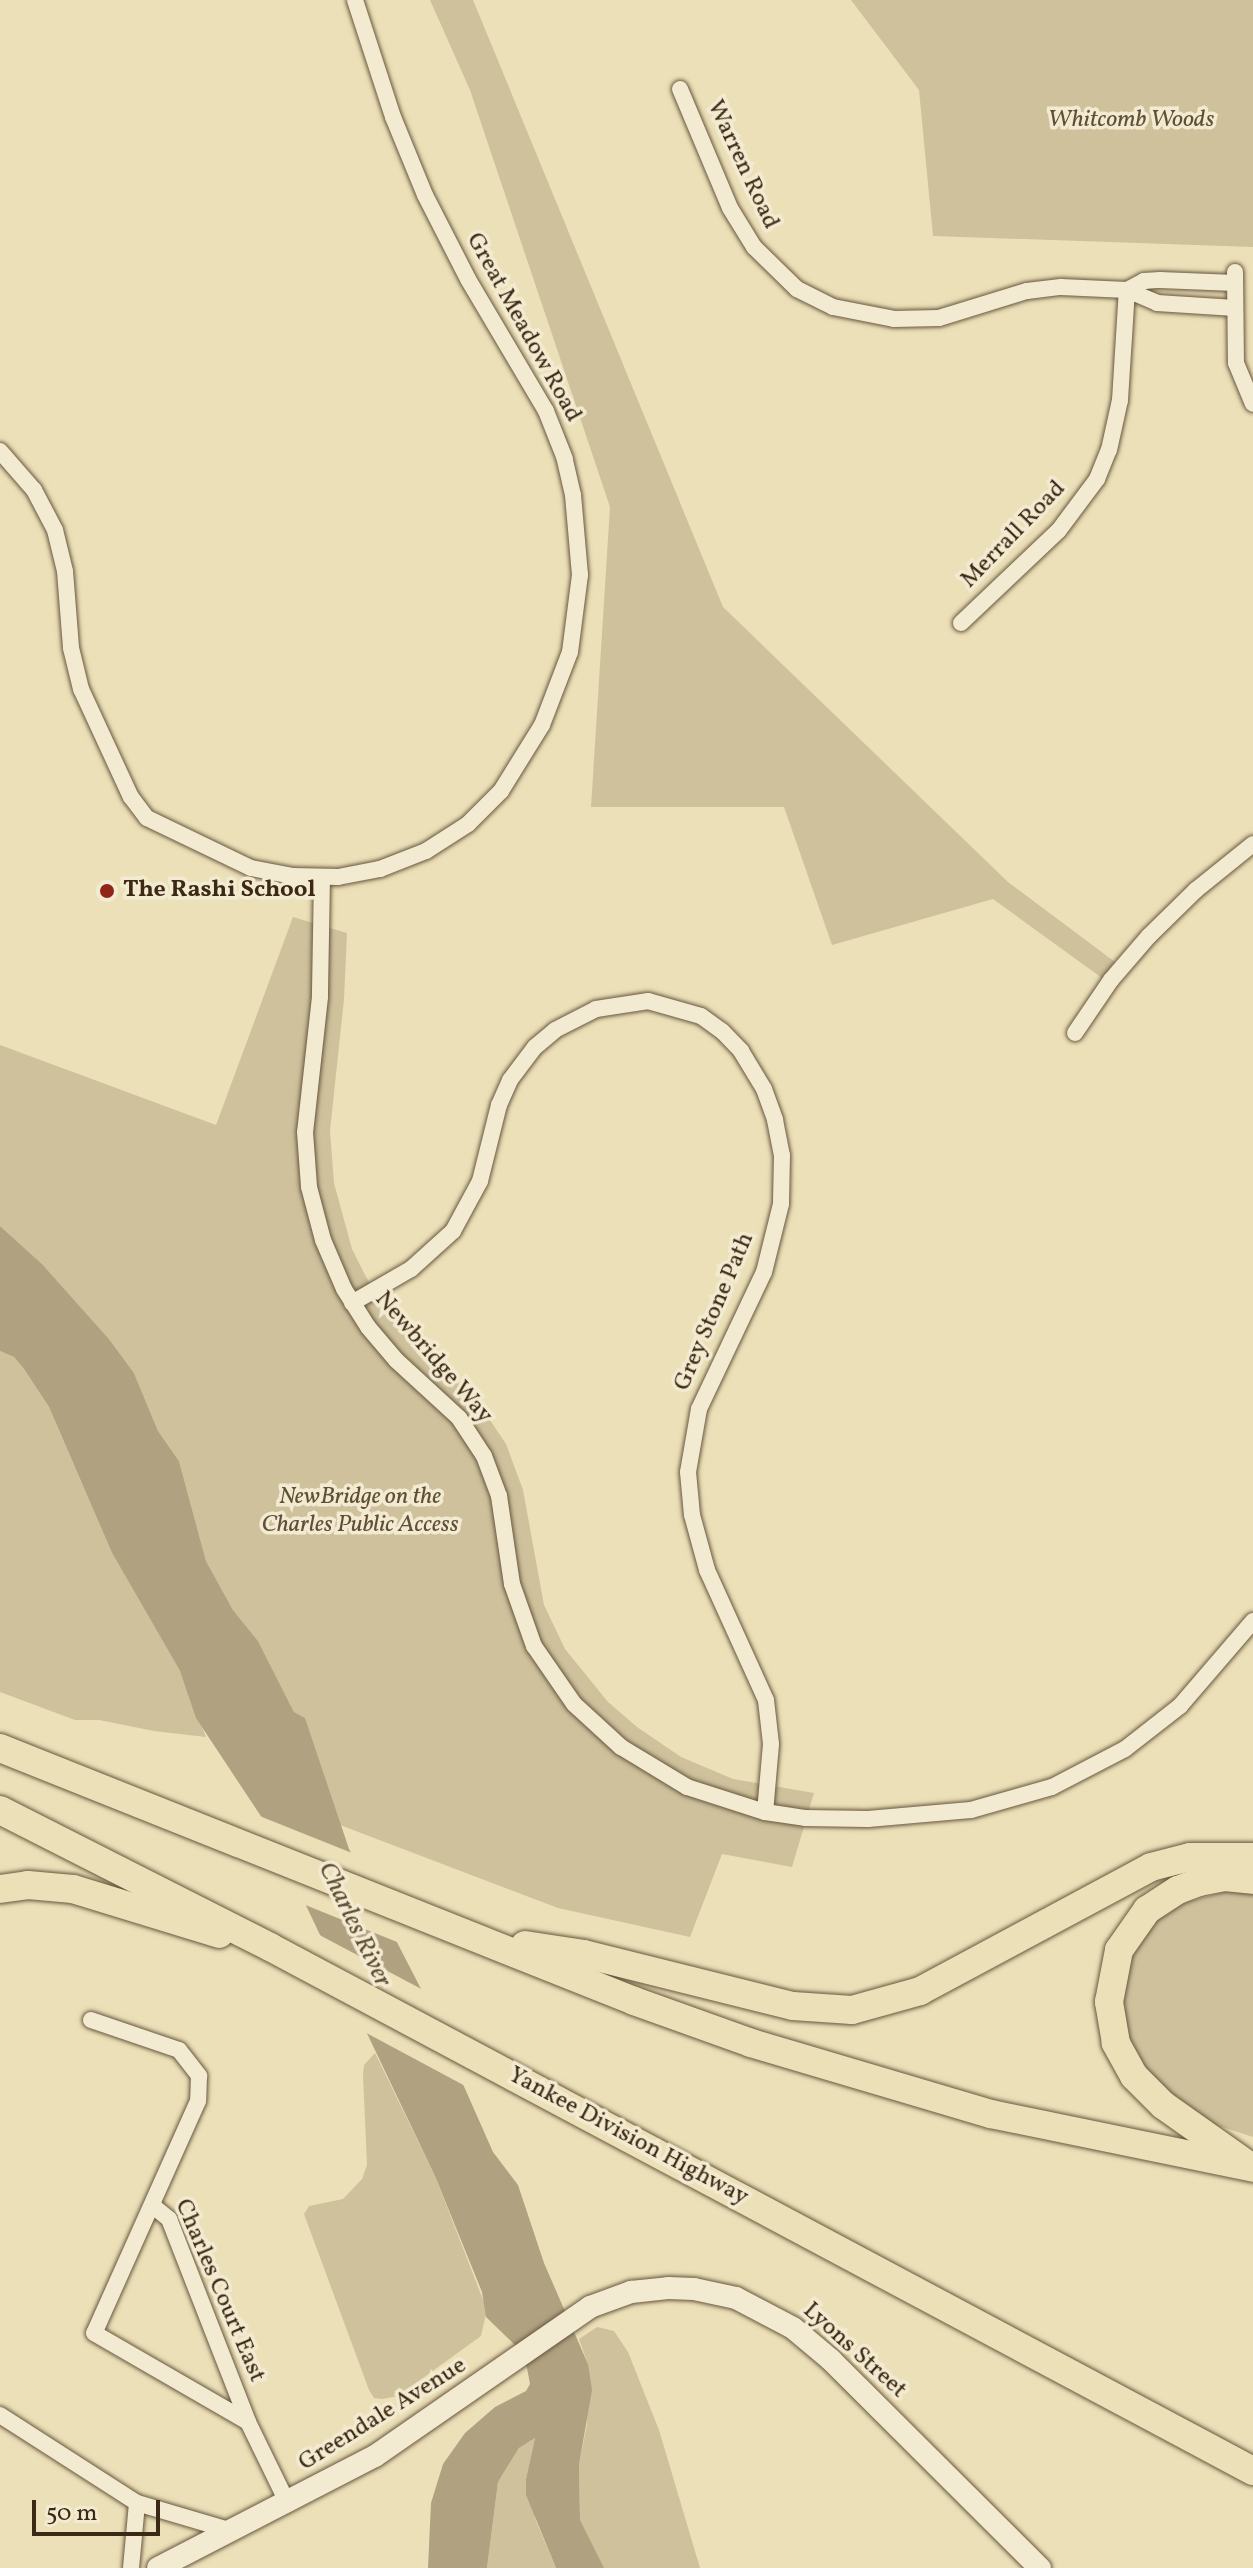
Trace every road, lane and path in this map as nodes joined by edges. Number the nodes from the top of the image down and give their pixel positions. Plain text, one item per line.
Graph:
1 (355, 0) edge
2 (680, 89) dead end
3 (1127, 290) junction
4 (1235, 308) junction
5 (1253, 404) edge
6 (0, 451) edge
7 (961, 623) dead end
8 (1253, 844) edge
9 (322, 877) junction
10 (1075, 1033) dead end
11 (352, 1303) junction
12 (1253, 1621) edge
13 (0, 1748) edge
14 (0, 1810) edge
15 (765, 1812) junction
16 (1253, 1857) edge
17 (1253, 1880) edge
18 (0, 1889) edge
19 (477, 1938) junction
20 (270, 1947) junction
21 (91, 2020) dead end
22 (1252, 2168) edge
23 (153, 2206) junction
24 (544, 2339) joint
25 (0, 2415) edge
26 (248, 2422) junction
27 (1253, 2471) edge
28 (137, 2503) junction
29 (288, 2504) junction
30 (232, 2531) junction
31 (131, 2568) edge
32 (158, 2568) edge
33 (1040, 2568) edge

1 - 9 street, Great Meadow Road
2 - 3 street, Warren Road
3 - 4 street, Warren Road
3 - 4 street, Warren Road
3 - 7 street, Merrall Road
4 - 5 street
6 - 9 street, Great Meadow Road
8 - 10 street
9 - 11 street, Newbridge Way
11 - 15 street, Newbridge Way
11 - 15 street, Grey Stone Path
12 - 15 street, Newbridge Way
13 - 19 highway
14 - 20 highway, Yankee Division Highway
16 - 19 highway
17 - 22 highway
18 - 20 highway
19 - 22 highway
20 - 27 highway, Yankee Division Highway
21 - 23 street, Charles Court East
23 - 26 street, Charles Court East
23 - 26 street
24 - 29 main road, Greendale Avenue
24 - 33 main road, Lyons Street
25 - 28 street
26 - 29 street, Charles Court East
28 - 30 street
28 - 31 street
29 - 30 main road, Greendale Avenue
30 - 32 main road, Greendale Avenue

